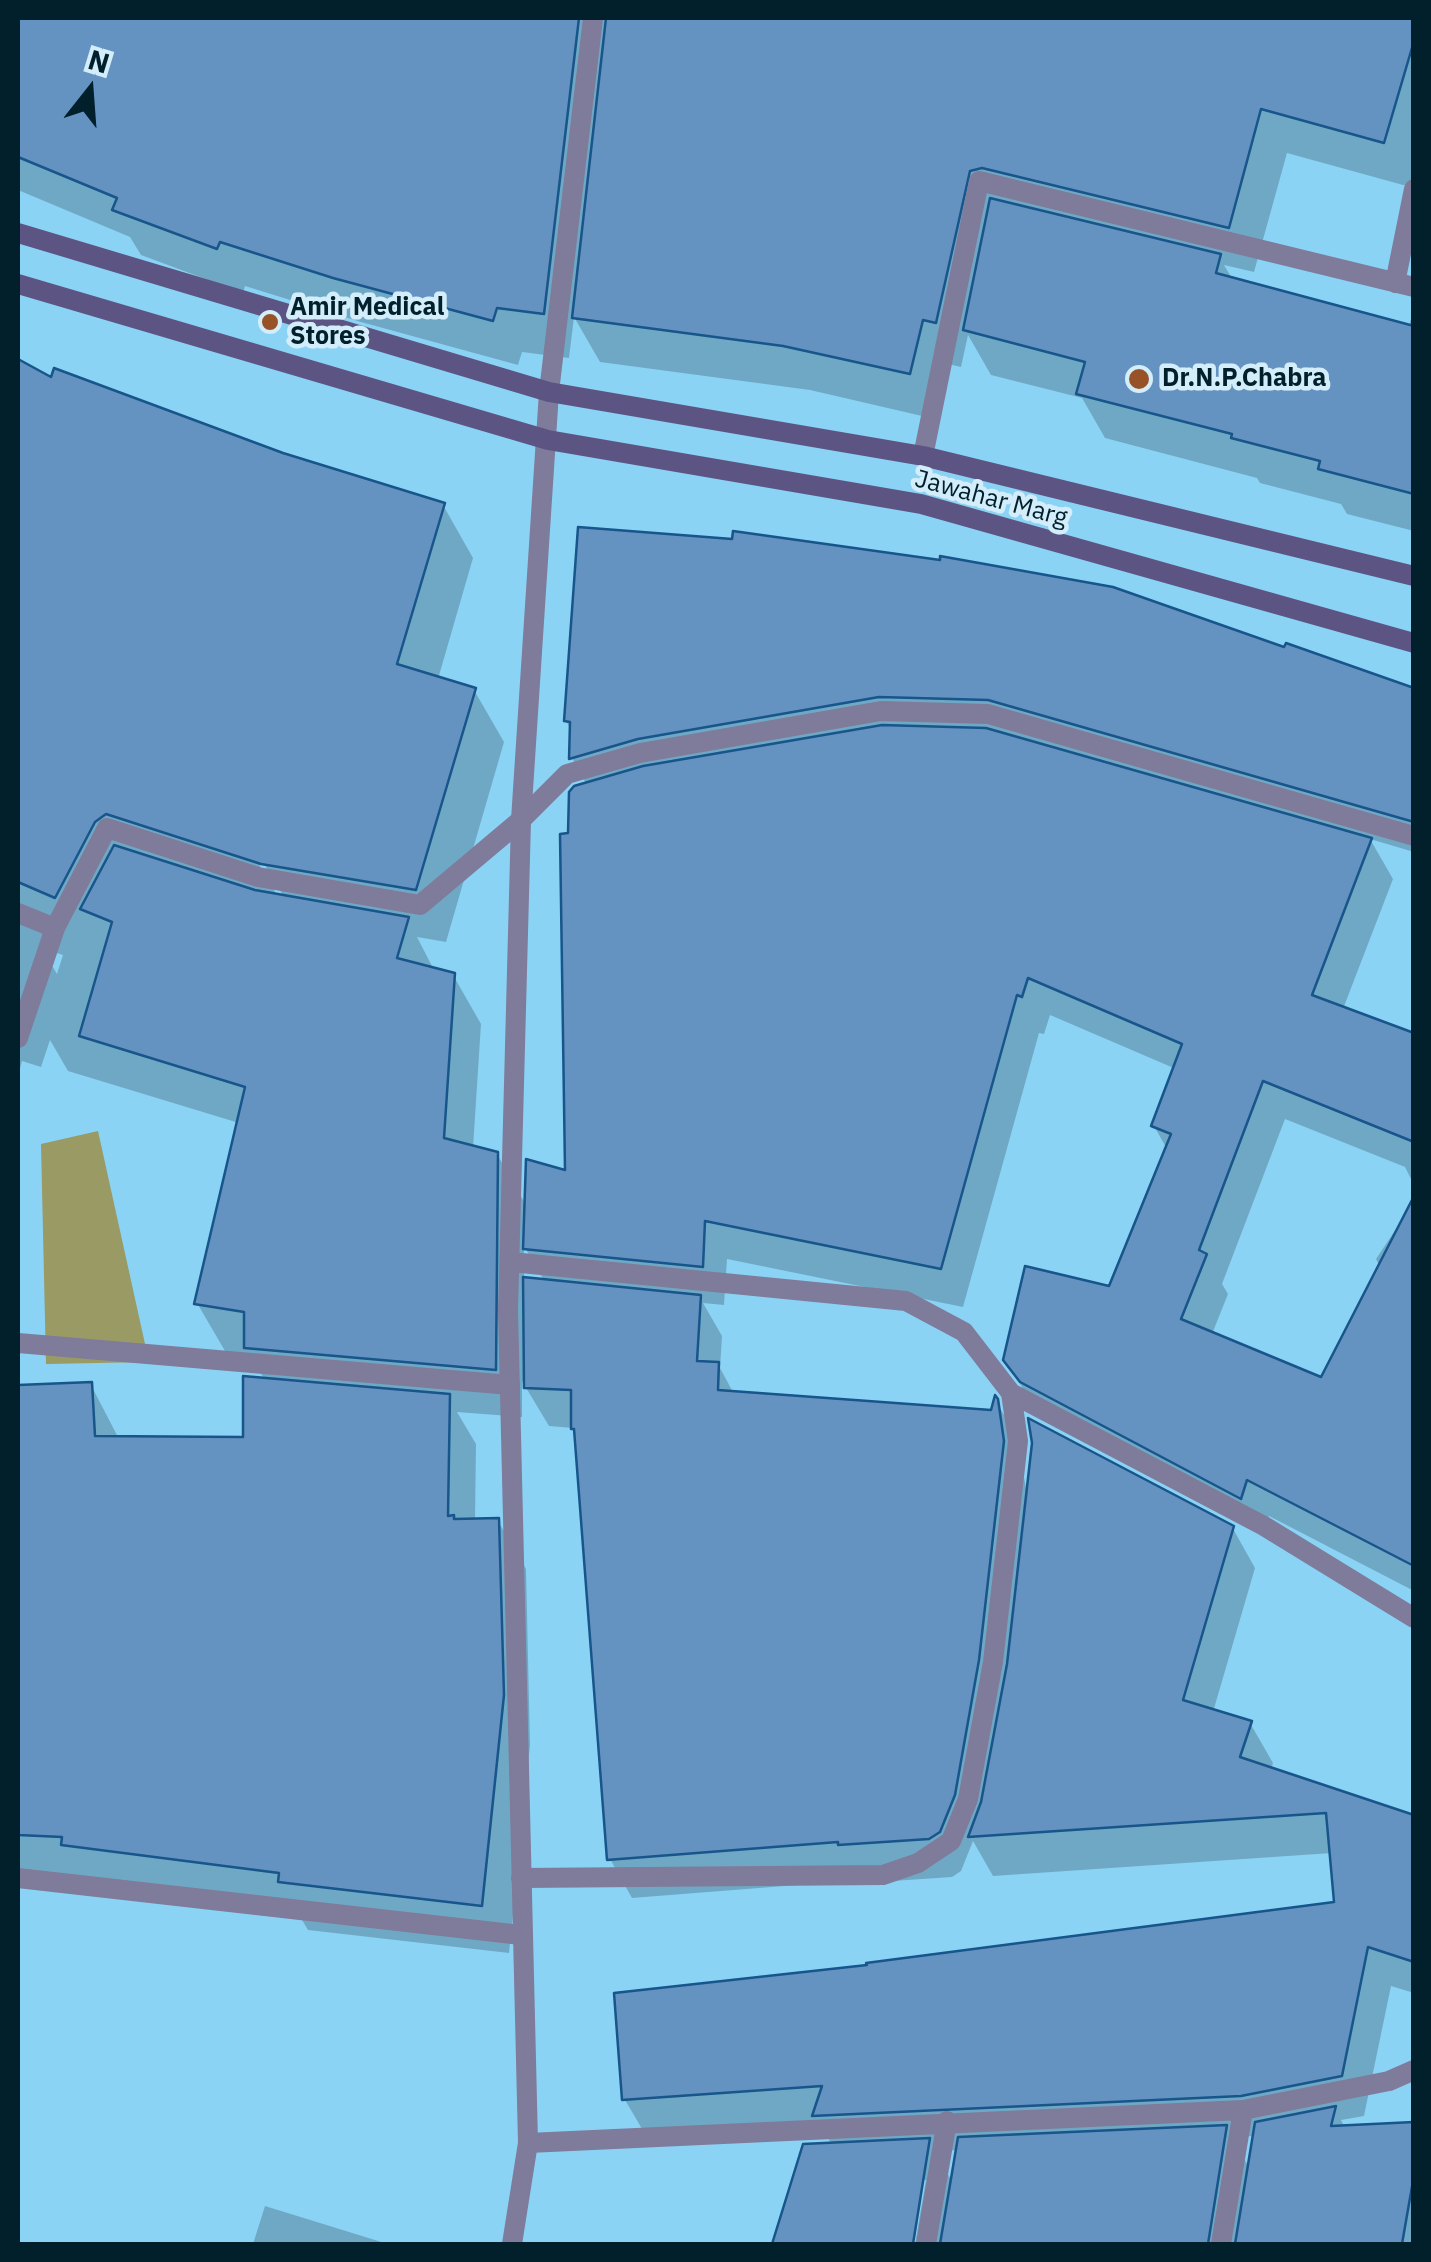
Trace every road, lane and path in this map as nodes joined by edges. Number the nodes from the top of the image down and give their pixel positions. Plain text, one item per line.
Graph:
1 (592, 18) edge
2 (1414, 189) edge
3 (18, 233) edge
4 (18, 284) edge
5 (1404, 285) edge
6 (549, 392) junction
7 (548, 440) junction
8 (923, 456) junction
9 (1414, 576) edge
10 (1414, 643) edge
11 (522, 820) junction
12 (1414, 836) edge
13 (18, 913) edge
14 (55, 928) junction
15 (18, 1038) edge
16 (510, 1262) junction
17 (18, 1343) edge
18 (510, 1385) junction
19 (1011, 1392) junction
20 (1414, 1618) edge
21 (18, 1878) edge
22 (522, 1878) junction
23 (521, 1936) junction
24 (1414, 2070) edge
25 (1244, 2110) junction
26 (947, 2121) junction
27 (528, 2143) junction
28 (512, 2244) edge
29 (926, 2244) edge
30 (1221, 2244) edge

1 - 6 street
2 - 5 street
3 - 6 main road, Jawahar Marg
4 - 7 main road, Jawahar Marg
5 - 8 street
6 - 7 street
6 - 8 main road, Jawahar Marg
7 - 10 main road, Jawahar Marg
7 - 11 street
8 - 9 main road, Jawahar Marg
11 - 12 street
11 - 14 street
11 - 16 street
13 - 14 street
14 - 15 street
16 - 18 street
16 - 19 street
17 - 18 street
18 - 22 street
19 - 20 street
19 - 22 street
21 - 23 street
22 - 23 street
23 - 27 street
24 - 25 street
25 - 26 street
25 - 30 street
26 - 27 street
26 - 29 street
27 - 28 street

